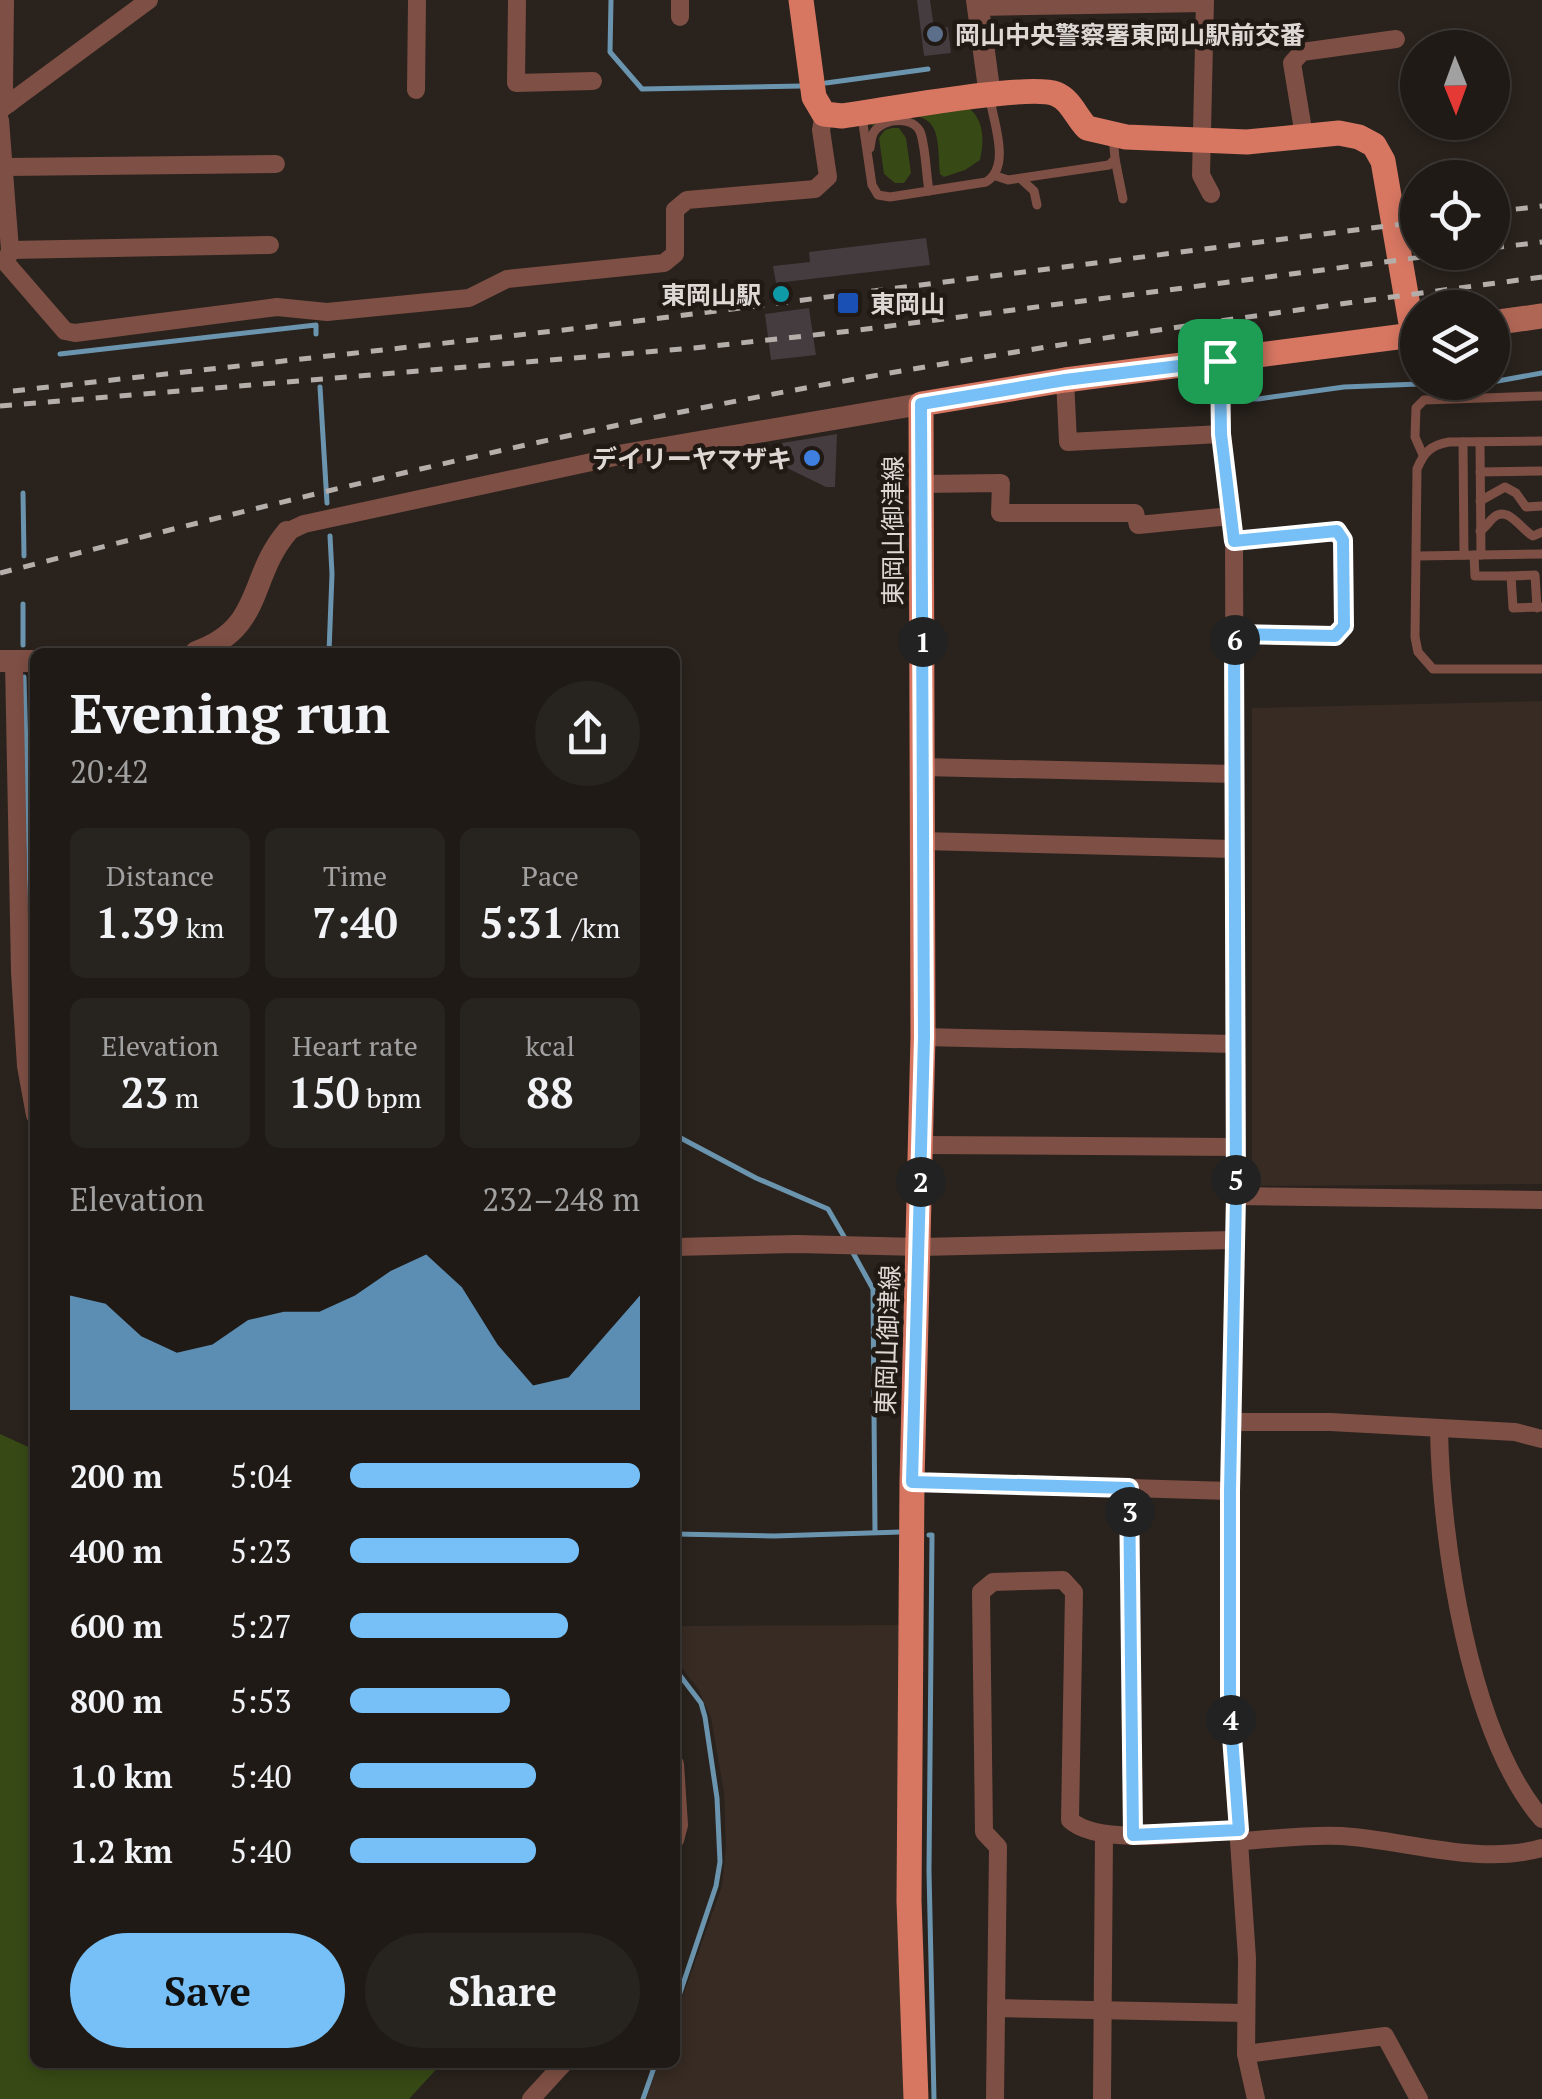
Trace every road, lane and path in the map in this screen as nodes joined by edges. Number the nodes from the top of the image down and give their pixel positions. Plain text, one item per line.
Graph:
1 (5, 0) edge
2 (149, 0) edge
3 (417, 0) edge
4 (518, 0) edge
5 (802, 0) edge
6 (1205, 2) edge
7 (978, 4) edge
8 (1396, 40) dead end
9 (593, 81) dead end
10 (416, 90) dead end
11 (990, 96) junction
12 (5, 106) edge
13 (824, 114) junction
14 (861, 114) junction
15 (0, 120) edge
16 (1304, 136) junction
17 (1201, 138) junction
18 (1114, 147) junction
19 (868, 156) junction
20 (276, 164) dead end
21 (6, 167) junction
22 (996, 176) junction
23 (1021, 179) junction
24 (929, 191) junction
25 (1212, 194) dead end
26 (1123, 198) dead end
27 (1037, 206) dead end
28 (270, 246) dead end
29 (10, 250) junction
30 (1407, 290) edge
31 (1542, 316) edge
32 (1510, 320) edge
33 (1400, 337) edge
34 (1220, 361) junction
35 (1065, 380) junction
36 (1542, 396) edge
37 (921, 404) junction
38 (1221, 434) junction
39 (1542, 441) edge
40 (1462, 442) junction
41 (1480, 442) junction
42 (624, 455) joint
43 (1423, 455) junction
44 (1538, 471) edge
45 (1480, 472) junction
46 (923, 484) junction
47 (1534, 486) dead end
48 (1480, 501) junction
49 (1542, 506) edge
50 (1231, 516) junction
51 (1480, 531) junction
52 (287, 532) joint
53 (1542, 532) edge
54 (1234, 541) junction
55 (1542, 554) edge
56 (1473, 555) junction
57 (1417, 556) junction
58 (1511, 576) junction
59 (1539, 608) edge
60 (1234, 634) junction
61 (205, 648) edge
62 (16, 662) edge
63 (1542, 669) edge
64 (922, 767) junction
65 (1235, 774) junction
66 (922, 841) junction
67 (1234, 849) junction
68 (0, 970) edge
69 (20, 972) junction
70 (924, 1037) junction
71 (1234, 1044) junction
72 (30, 1088) edge
73 (922, 1145) junction
74 (1234, 1146) junction
75 (1236, 1196) junction
76 (1542, 1200) edge
77 (1234, 1240) junction
78 (680, 1247) edge
79 (920, 1247) junction
80 (1232, 1422) junction
81 (1439, 1430) junction
82 (1542, 1439) edge
83 (912, 1482) junction
84 (1129, 1488) junction
85 (1230, 1491) junction
86 (1542, 1819) edge
87 (1133, 1835) junction
88 (1104, 1836) junction
89 (1240, 1836) junction
90 (1542, 1848) edge
91 (996, 2008) junction
92 (1103, 2008) junction
93 (1245, 2014) junction
94 (1246, 2054) junction
95 (559, 2068) edge
96 (531, 2099) edge
97 (916, 2099) edge
98 (995, 2099) edge
99 (1102, 2099) edge
100 (1256, 2099) edge
101 (1419, 2099) edge

1 - 12 street
2 - 12 street
3 - 10 street
4 - 9 street
5 - 13 main road
6 - 7 street
6 - 17 street
7 - 11 street
8 - 16 street
11 - 14 main road
11 - 18 main road
11 - 22 lane
13 - 14 main road
13 - 29 street
14 - 19 lane
15 - 21 street
16 - 17 main road
16 - 30 main road
17 - 18 main road
17 - 25 street
18 - 23 lane
18 - 26 lane
19 - 24 lane
19 - 24 lane
20 - 21 street
21 - 29 street
22 - 23 lane
22 - 24 lane
23 - 27 lane
28 - 29 street
31 - 32 main road
33 - 34 main road
34 - 35 main road
34 - 38 street
35 - 37 main road
35 - 38 street
36 - 43 lane
37 - 42 street
37 - 46 main road, 東岡山御津線
38 - 50 street
39 - 41 lane
40 - 41 lane
40 - 43 lane
40 - 56 lane
41 - 45 lane
42 - 52 street
43 - 57 lane
44 - 45 lane
44 - 47 lane
45 - 48 lane
46 - 50 street
46 - 64 main road, 東岡山御津線
48 - 49 lane
48 - 51 lane
50 - 54 street
51 - 53 lane
51 - 56 lane
52 - 61 street
54 - 60 street
54 - 60 street
55 - 56 lane
56 - 57 lane
56 - 58 lane
57 - 63 lane
58 - 59 lane
58 - 59 lane
60 - 65 street
62 - 69 street
64 - 65 street
64 - 66 main road, 東岡山御津線
65 - 67 street
66 - 67 street
66 - 70 main road, 東岡山御津線
67 - 71 street
68 - 69 street
69 - 72 street
70 - 71 street
70 - 73 main road, 東岡山御津線
71 - 74 street
73 - 74 street
73 - 79 main road, 東岡山御津線
74 - 75 street
75 - 76 street
75 - 77 street
77 - 79 street
77 - 80 street
78 - 79 street
79 - 83 main road, 東岡山御津線
80 - 81 street
80 - 85 street
81 - 82 street
81 - 86 street
83 - 84 street
83 - 97 main road, 東岡山御津線
84 - 85 street
84 - 87 street
85 - 89 street
87 - 88 street
87 - 89 street
88 - 91 street
88 - 92 street
89 - 90 street
89 - 93 street
91 - 92 street
91 - 98 street
92 - 93 street
92 - 99 street
93 - 94 street
94 - 100 street
94 - 101 street
95 - 96 street

